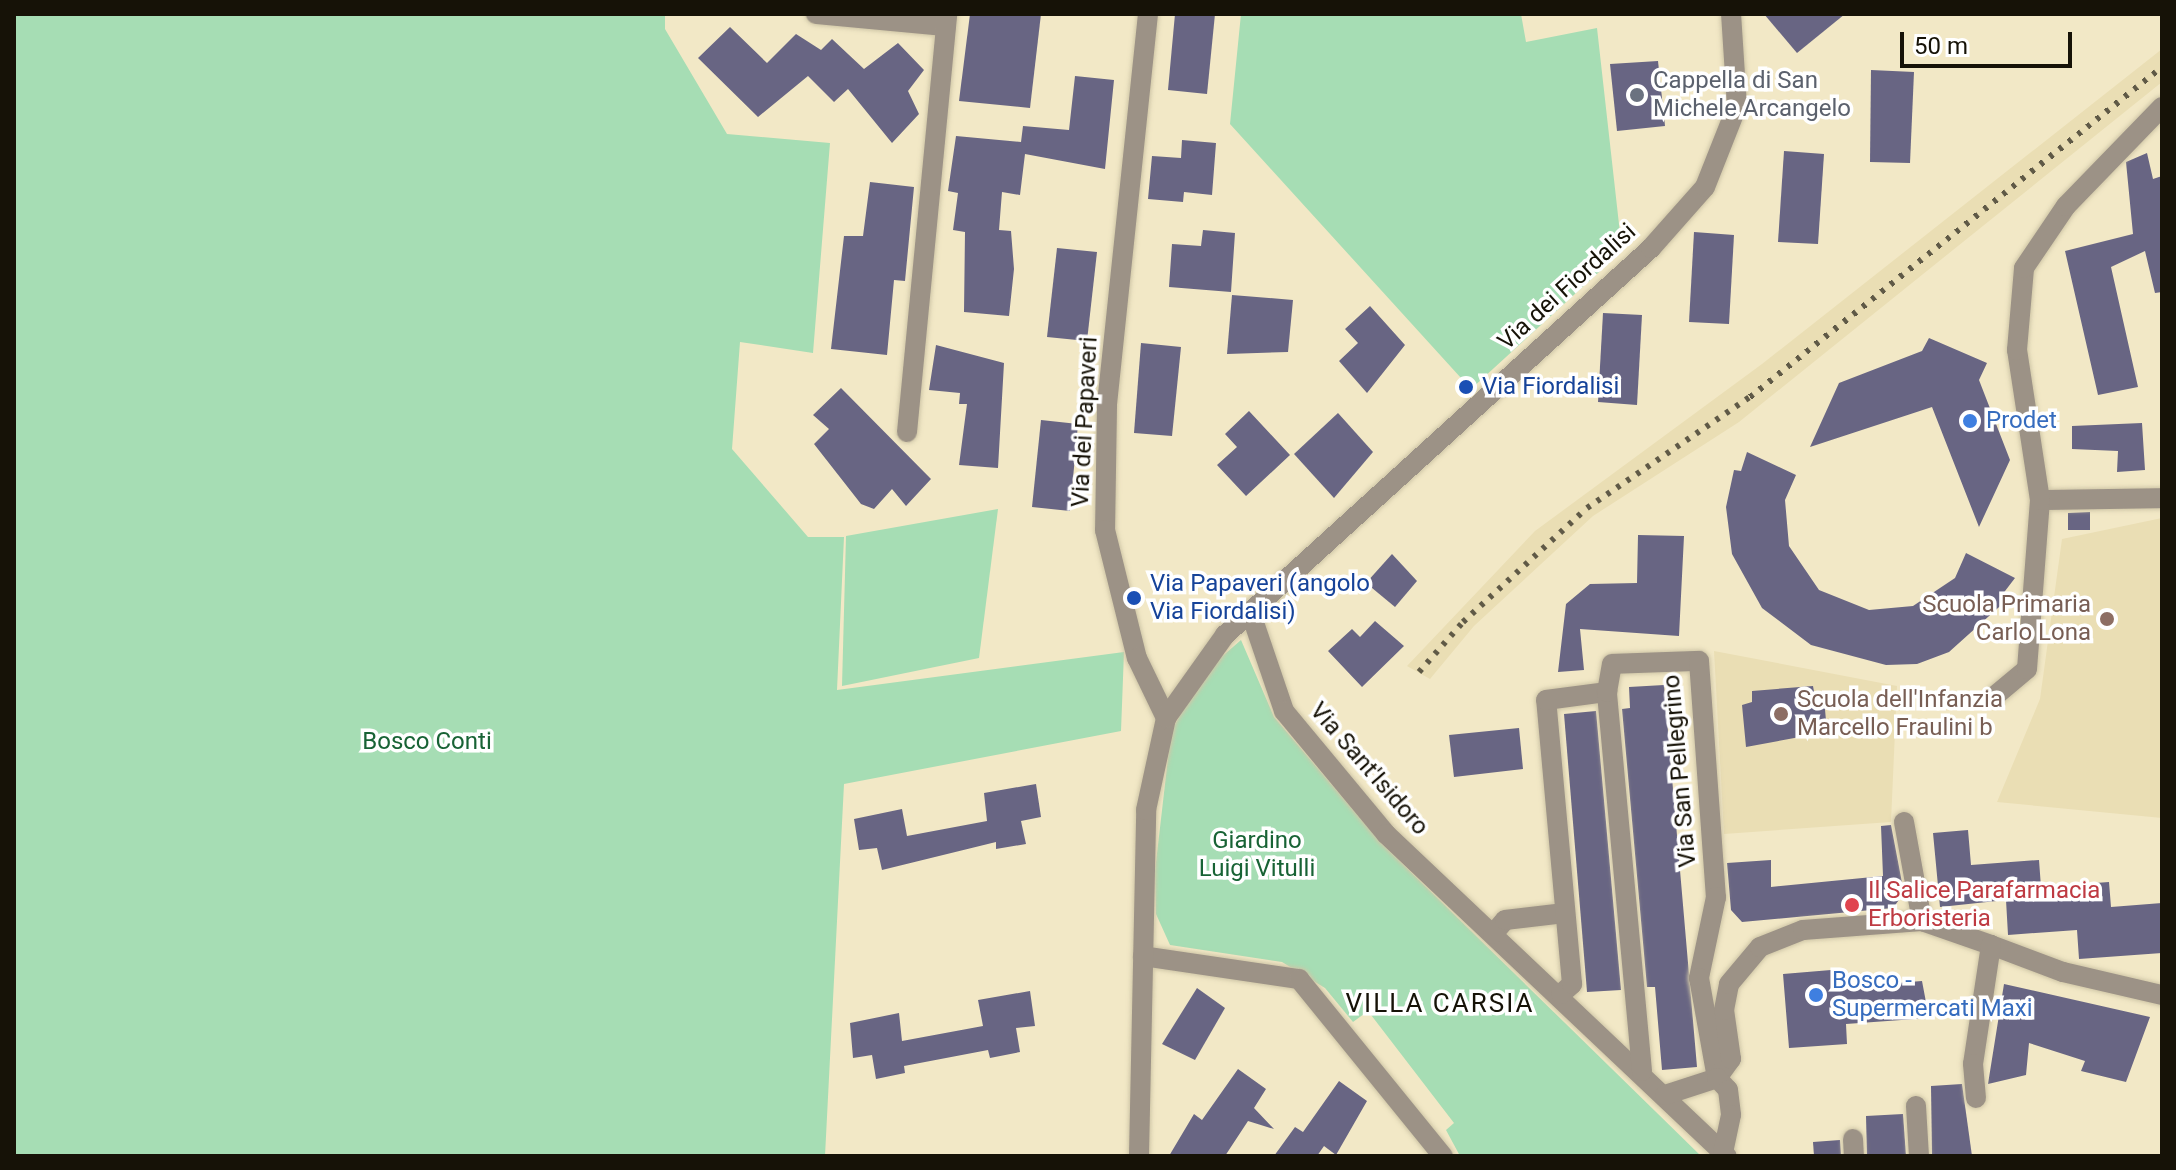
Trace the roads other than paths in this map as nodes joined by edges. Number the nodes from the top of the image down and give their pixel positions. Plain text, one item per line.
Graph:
1 (816, 14) edge
2 (1148, 14) edge
3 (1731, 14) edge
4 (946, 20) edge
5 (2162, 107) edge
6 (907, 432) dead end
7 (2162, 498) edge
8 (2040, 500) junction
9 (1250, 611) junction
10 (1607, 692) junction
11 (1996, 695) dead end
12 (1166, 718) junction
13 (1904, 822) dead end
14 (1565, 913) junction
15 (1922, 921) junction
16 (1493, 934) junction
17 (1991, 945) junction
18 (1143, 956) junction
19 (1561, 994) junction
20 (2162, 995) edge
21 (1642, 1071) junction
22 (1717, 1078) junction
23 (1665, 1095) junction
24 (1976, 1098) dead end
25 (1916, 1106) dead end
26 (1725, 1154) edge
27 (1139, 1156) edge
28 (1443, 1156) edge
29 (1919, 1156) edge

1 - 4 street
2 - 12 street, Via dei Papaveri
3 - 9 street, Via dei Fiordalisi
4 - 6 street
5 - 8 street
7 - 8 street
8 - 11 street
9 - 12 street, Via dei Fiordalisi
9 - 16 street, Via Sant'Isidoro
10 - 14 street
10 - 21 street
10 - 22 street, Via San Pellegrino
12 - 18 street
13 - 15 street
14 - 16 street
14 - 19 street
15 - 17 street
15 - 22 street
16 - 19 street, Via Sant'Isidoro
17 - 20 street
17 - 24 street
18 - 27 street
18 - 28 street
19 - 21 street, Via Sant'Isidoro
21 - 23 street, Via Sant'Isidoro
22 - 23 street
22 - 26 street
23 - 26 street, Via Sant'Isidoro
25 - 29 street

